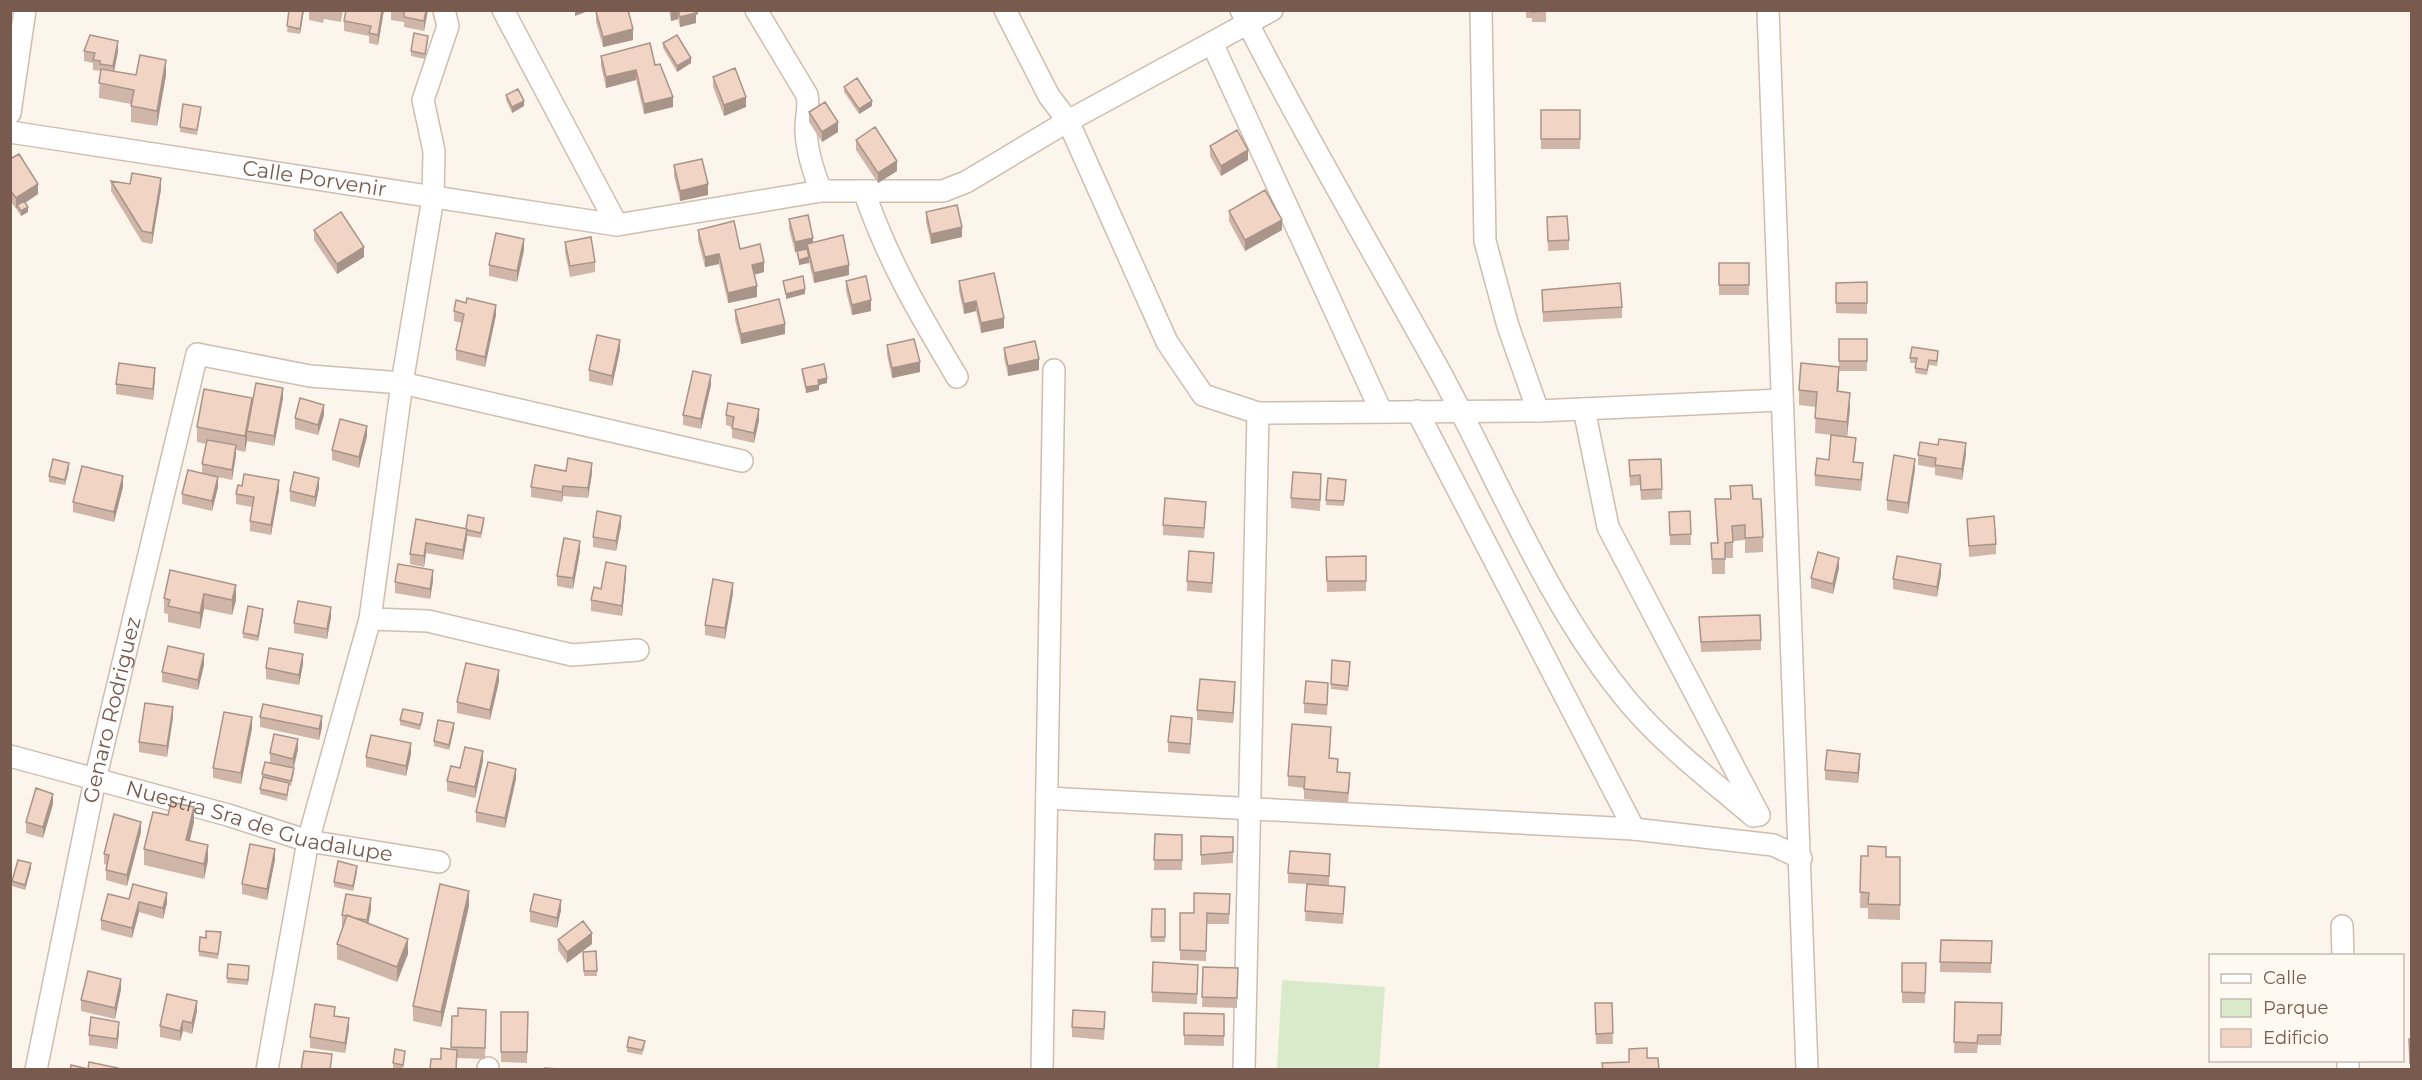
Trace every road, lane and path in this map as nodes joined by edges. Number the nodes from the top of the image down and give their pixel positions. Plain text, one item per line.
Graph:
1 (25, 10) edge
2 (444, 10) edge
3 (503, 10) edge
4 (756, 10) edge
5 (1005, 10) edge
6 (1272, 10) edge
7 (1481, 10) edge
8 (1768, 10) edge
9 (1244, 17) edge
10 (1212, 44) junction
11 (10, 113) edge
12 (1068, 121) junction
13 (10, 132) edge
14 (820, 191) junction
15 (864, 191) junction
16 (433, 198) junction
17 (617, 225) junction
18 (1054, 370) dead end
19 (957, 377) dead end
20 (402, 383) junction
21 (1782, 400) junction
22 (1584, 409) junction
23 (1381, 411) junction
24 (1417, 411) junction
25 (1461, 411) junction
26 (1538, 411) junction
27 (1258, 413) junction
28 (742, 461) dead end
29 (370, 619) junction
30 (638, 650) dead end
31 (10, 756) edge
32 (95, 780) junction
33 (1047, 798) junction
34 (1250, 809) junction
35 (1760, 816) junction
36 (1634, 829) junction
37 (308, 841) junction
38 (1773, 845) junction
39 (1801, 858) junction
40 (439, 862) dead end
41 (2342, 926) dead end
42 (2343, 954) edge
43 (36, 1070) edge
44 (267, 1070) edge
45 (1042, 1070) edge
46 (1244, 1070) edge
47 (1808, 1070) edge

1 - 11 street
2 - 16 street
3 - 17 street
4 - 14 street
5 - 12 street
6 - 9 street, Calle Porvenir
7 - 26 street
8 - 21 street
9 - 10 street, Calle Porvenir
9 - 25 street
10 - 12 street, Calle Porvenir
10 - 23 street
12 - 15 street, Calle Porvenir
12 - 27 street
13 - 16 street, Calle Porvenir
14 - 15 street, Calle Porvenir
14 - 17 street, Calle Porvenir
15 - 19 street
16 - 17 street, Calle Porvenir
16 - 20 street
18 - 33 street
20 - 28 street
20 - 29 street
20 - 32 street, Genaro Rodriguez
21 - 22 street
21 - 39 street
22 - 26 street
22 - 35 street
23 - 24 street
23 - 27 street
24 - 25 street
24 - 36 street
25 - 26 street
25 - 35 street
27 - 34 street
29 - 30 street
29 - 37 street
31 - 32 street, Nuestra Sra de Guadalupe
32 - 37 street, Nuestra Sra de Guadalupe
32 - 43 street, Genaro Rodriguez
33 - 34 street
33 - 45 street
34 - 36 street
34 - 46 street
35 - 38 street
36 - 38 street
37 - 40 street, Nuestra Sra de Guadalupe
37 - 44 street
38 - 39 street
39 - 47 street
41 - 42 street

